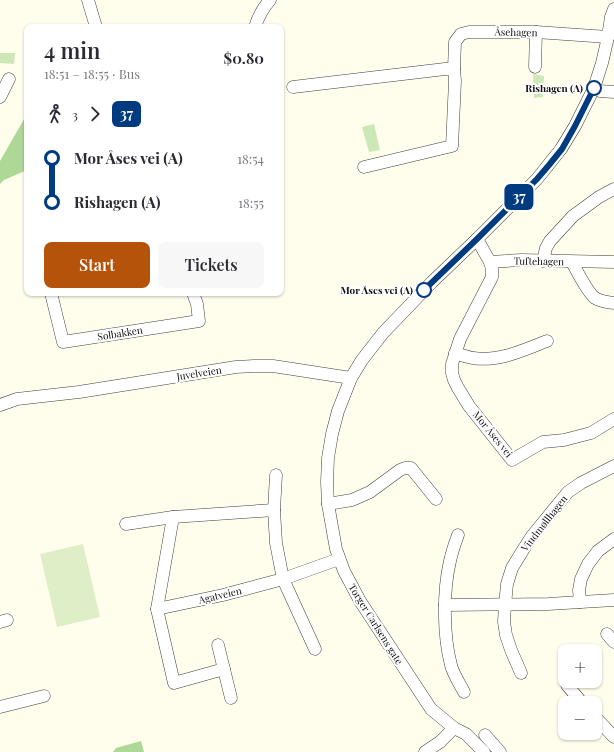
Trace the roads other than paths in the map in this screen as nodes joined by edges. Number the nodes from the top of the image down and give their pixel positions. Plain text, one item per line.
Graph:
1 (88, 0) edge
2 (270, 0) edge
3 (609, 0) edge
4 (612, 13) edge
5 (95, 24) edge
6 (256, 24) edge
7 (536, 32) junction
8 (608, 37) junction
9 (535, 67) dead end
10 (454, 69) junction
11 (9, 79) dead end
12 (293, 87) dead end
13 (594, 88) junction
14 (614, 92) edge
15 (0, 97) edge
16 (364, 167) dead end
17 (614, 189) edge
18 (477, 239) junction
19 (543, 261) junction
20 (490, 262) junction
21 (572, 262) junction
22 (614, 262) edge
23 (52, 296) edge
24 (195, 296) edge
25 (614, 303) edge
26 (548, 340) dead end
27 (455, 353) junction
28 (349, 383) junction
29 (0, 405) edge
30 (614, 419) edge
31 (614, 466) edge
32 (276, 475) dead end
33 (436, 499) dead end
34 (328, 504) junction
35 (274, 510) junction
36 (173, 517) junction
37 (126, 524) dead end
38 (458, 535) dead end
39 (614, 539) edge
40 (339, 559) junction
41 (282, 579) junction
42 (614, 600) edge
43 (580, 602) junction
44 (445, 605) junction
45 (505, 605) junction
46 (157, 609) junction
47 (218, 644) dead end
48 (315, 649) dead end
49 (224, 669) junction
50 (521, 673) dead end
51 (570, 688) edge
52 (464, 692) dead end
53 (44, 696) dead end
54 (576, 696) edge
55 (231, 698) dead end
56 (0, 707) edge
57 (602, 724) edge
58 (454, 728) junction
59 (485, 735) dead end
60 (614, 737) edge
61 (425, 752) edge
62 (484, 752) edge
63 (500, 752) edge

1 - 5 street
2 - 6 street
3 - 4 street, Torger Carlsens gate
4 - 8 street, Torger Carlsens gate
7 - 8 street, Åsehagen
7 - 9 street
7 - 10 street, Åsehagen
8 - 13 street, Torger Carlsens gate
10 - 12 street
10 - 16 street, Åsehagen
11 - 15 street
13 - 14 street
13 - 18 street, Torger Carlsens gate
17 - 19 street
18 - 20 street
18 - 28 street, Torger Carlsens gate
19 - 20 street, Tuftehagen
19 - 21 street, Tuftehagen
20 - 27 street, Mor Åses vei
21 - 22 street, Tuftehagen
21 - 25 street
23 - 24 street, Solbakken
26 - 27 street
27 - 30 street, Mor Åses vei
28 - 29 street, Juvelveien
28 - 34 street, Torger Carlsens gate
31 - 45 street, Vindmøllhagen
32 - 35 street
33 - 34 street
34 - 40 street, Torger Carlsens gate
35 - 36 street
35 - 41 street
36 - 37 street
36 - 46 street
38 - 44 street
39 - 43 street
40 - 41 street, Agatveien
40 - 58 street, Torger Carlsens gate
41 - 46 street, Agatveien
41 - 48 street
42 - 43 street
43 - 45 street
44 - 45 street
44 - 52 street
45 - 50 street, Vindmøllhagen
46 - 49 street
47 - 49 street
49 - 55 street
51 - 54 street
53 - 56 street
57 - 60 street
58 - 61 street
58 - 62 street, Torger Carlsens gate
59 - 63 street

